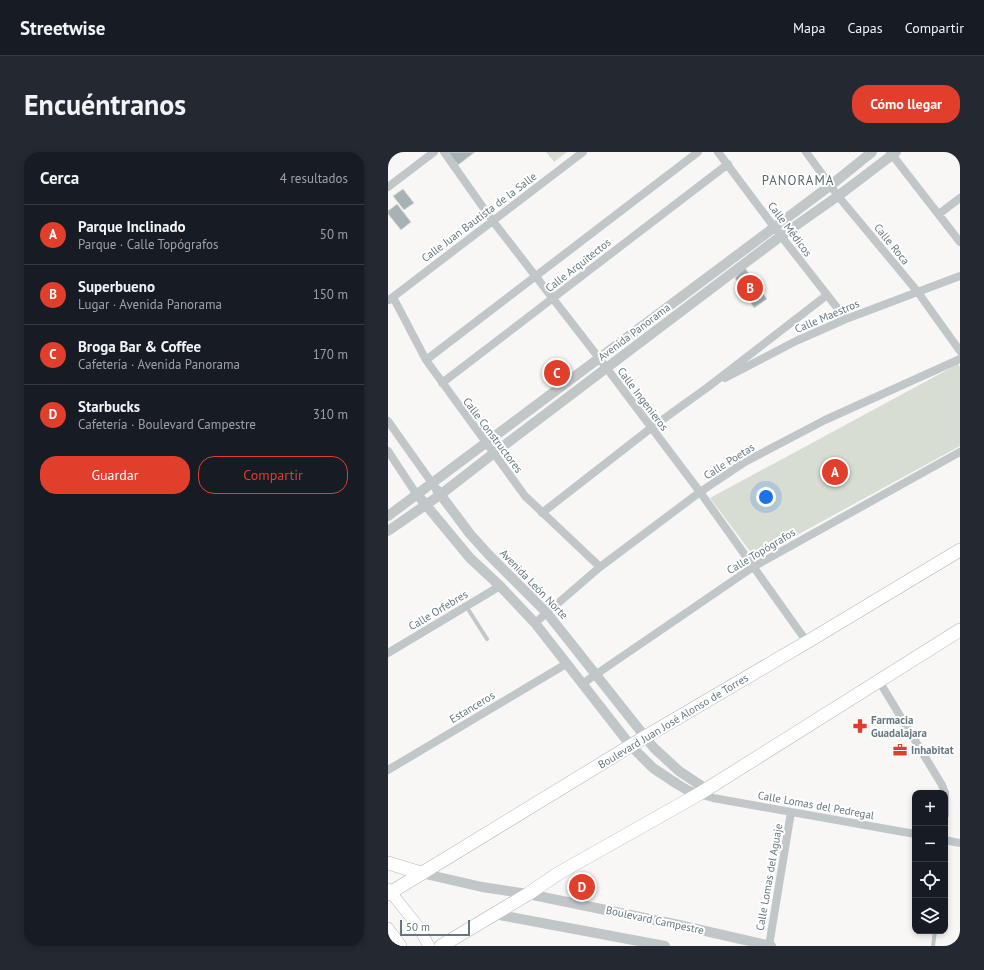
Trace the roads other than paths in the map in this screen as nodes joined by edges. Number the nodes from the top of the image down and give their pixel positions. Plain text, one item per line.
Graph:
1 (434, 152) edge
2 (444, 152) edge
3 (583, 152) edge
4 (698, 152) edge
5 (718, 152) edge
6 (806, 152) edge
7 (872, 152) edge
8 (893, 153) edge
9 (728, 164) junction
10 (831, 185) junction
11 (388, 187) edge
12 (838, 196) junction
13 (960, 198) edge
14 (938, 214) junction
15 (492, 220) junction
16 (774, 227) junction
17 (781, 236) junction
18 (960, 242) edge
19 (960, 276) edge
20 (536, 277) junction
21 (917, 291) junction
22 (827, 295) junction
23 (390, 299) edge
24 (553, 299) junction
25 (846, 319) junction
26 (960, 351) edge
27 (599, 358) junction
28 (960, 359) edge
29 (426, 360) junction
30 (606, 368) junction
31 (442, 384) junction
32 (708, 387) junction
33 (388, 421) edge
34 (651, 428) junction
35 (486, 444) junction
36 (388, 451) edge
37 (960, 452) edge
38 (494, 453) junction
39 (432, 483) junction
40 (700, 492) junction
41 (418, 494) junction
42 (440, 495) junction
43 (426, 504) junction
44 (542, 513) junction
45 (388, 516) edge
46 (388, 531) edge
47 (960, 550) edge
48 (753, 566) junction
49 (600, 567) junction
50 (500, 586) junction
51 (466, 606) junction
52 (547, 613) junction
53 (535, 623) junction
54 (960, 630) edge
55 (487, 639) dead end
56 (807, 642) junction
57 (388, 653) edge
58 (566, 664) junction
59 (596, 675) junction
60 (879, 681) junction
61 (582, 684) junction
62 (645, 737) junction
63 (631, 746) junction
64 (654, 748) junction
65 (642, 758) junction
66 (388, 770) edge
67 (944, 790) edge
68 (706, 794) junction
69 (791, 812) junction
70 (912, 833) edge
71 (948, 841) edge
72 (960, 843) edge
73 (388, 863) edge
74 (421, 873) junction
75 (389, 892) edge
76 (528, 894) junction
77 (494, 914) junction
78 (388, 928) edge
79 (935, 934) edge
80 (401, 946) edge
81 (429, 946) edge
82 (441, 946) edge
83 (665, 946) edge
84 (770, 946) edge
85 (933, 946) edge

1 - 11 street
2 - 15 street, Calle Ingenieros
3 - 15 street, Calle Juan Bautista de la Salle
4 - 20 street, Calle Arquitectos
5 - 9 street, Calle Médicos
6 - 10 street, Calle Roca
7 - 10 street, Avenida Panorama
8 - 12 street, Avenida Panorama
8 - 14 street
9 - 16 street, Calle Médicos
9 - 24 street, Calle Arquitectos
10 - 12 street, Calle Roca
10 - 16 street, Avenida Panorama
12 - 17 street, Avenida Panorama
12 - 21 street, Calle Roca
13 - 14 street
14 - 18 street
15 - 20 street, Calle Ingenieros
15 - 23 street, Calle Juan Bautista de la Salle
16 - 17 street, Calle Médicos
16 - 27 street, Avenida Panorama
17 - 22 street, Calle Médicos
17 - 30 street, Avenida Panorama
19 - 21 street, Calle Maestros
20 - 24 street, Calle Ingenieros
20 - 29 street, Calle Arquitectos
21 - 25 street, Calle Maestros
21 - 26 street, Calle Roca
22 - 25 street, Calle Médicos
22 - 32 street, Calle Maestros
23 - 29 street, Calle Constructores
24 - 27 street, Calle Ingenieros
24 - 31 street, Calle Arquitectos
25 - 32 street, Calle Maestros
27 - 30 street, Calle Ingenieros
27 - 35 street, Avenida Panorama
28 - 40 street, Calle Poetas
29 - 31 street, Calle Constructores
30 - 34 street, Calle Ingenieros
30 - 38 street, Avenida Panorama
31 - 35 street, Calle Constructores
32 - 34 street, Calle Maestros
33 - 39 street, Avenida León Norte
34 - 40 street, Calle Ingenieros
34 - 44 street, Calle Maestros
35 - 38 street, Calle Constructores
35 - 39 street, Avenida Panorama
36 - 41 street
37 - 48 street, Calle Topógrafos
38 - 42 street, Avenida Panorama
38 - 44 street, Calle Constructores
39 - 41 street, Avenida Panorama
39 - 42 street, Avenida León Norte
40 - 48 street, Calle Ingenieros
40 - 49 street, Calle Poetas
41 - 43 street
41 - 45 street, Avenida Panorama
42 - 43 street, Avenida Panorama
42 - 52 street, Avenida León Norte
43 - 46 street, Avenida Panorama
43 - 50 street
44 - 49 street, Calle Constructores
47 - 56 main road, Boulevard Juan José Alonso de Torres
48 - 56 street, Calle Ingenieros
48 - 59 street, Calle Topógrafos
49 - 52 street, Calle Poetas
50 - 51 street, Calle Orfebres
50 - 53 street
51 - 55 lane
51 - 57 street, Calle Orfebres
52 - 53 street, Calle Poetas
52 - 59 street, Avenida León Norte
53 - 58 street
54 - 60 main road
56 - 62 main road, Boulevard Juan José Alonso de Torres
58 - 61 street
58 - 66 street, Estanceros
59 - 61 street, Calle Topógrafos
59 - 62 street, Avenida León Norte
60 - 67 street
60 - 68 main road
61 - 63 street
62 - 63 main road, Boulevard Juan José Alonso de Torres
62 - 64 street, Avenida León Norte
63 - 65 street
63 - 74 main road, Boulevard Juan José Alonso de Torres
64 - 65 street
64 - 68 street, Avenida León Norte
65 - 68 street
68 - 69 street, Calle Lomas del Pedregal
68 - 76 main road
69 - 70 street, Calle Lomas del Pedregal
69 - 84 street, Calle Lomas del Aguaje
71 - 72 street
73 - 74 main road
74 - 75 main road, Boulevard Juan José Alonso de Torres
74 - 76 street, Boulevard Campestre
75 - 81 main road
76 - 77 main road
76 - 84 street, Boulevard Campestre
77 - 82 main road
77 - 83 street
78 - 80 main road
79 - 85 lane

